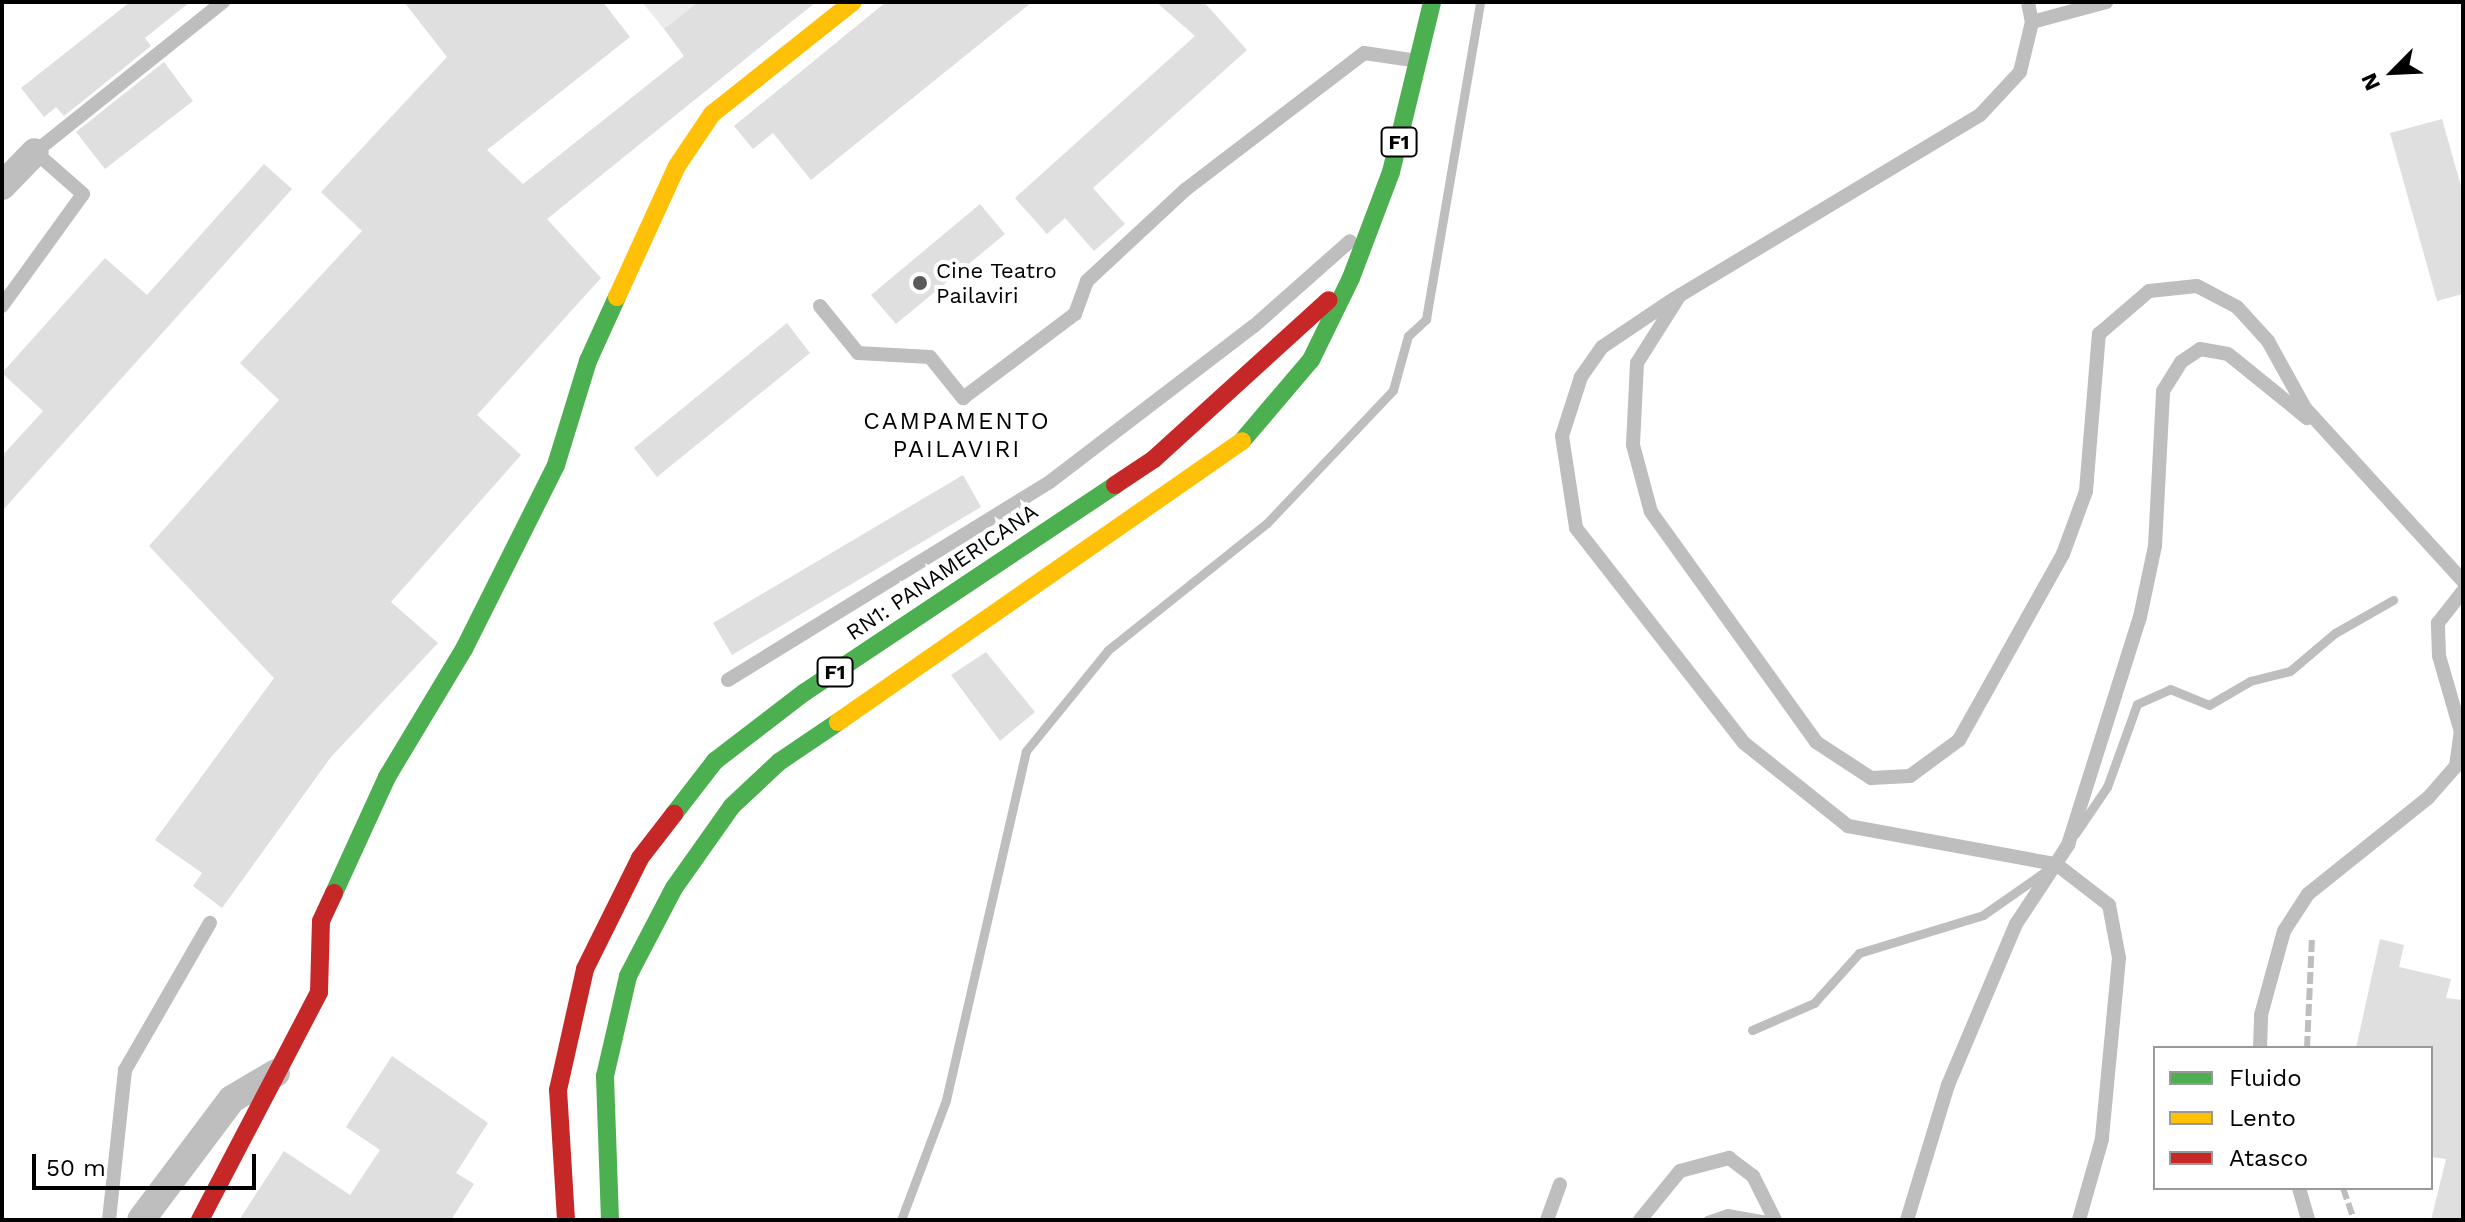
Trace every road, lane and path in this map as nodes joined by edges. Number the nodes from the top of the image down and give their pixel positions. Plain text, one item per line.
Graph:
1 (223, 2) edge
2 (853, 2) edge
3 (1432, 2) edge
4 (2028, 2) edge
5 (2106, 2) edge
6 (2032, 22) junction
7 (1420, 61) junction
8 (35, 152) junction
9 (2, 186) edge
10 (1372, 221) junction
11 (1351, 278) junction
12 (1680, 295) junction
13 (2, 306) edge
14 (820, 306) dead end
15 (2326, 433) junction
16 (2463, 581) edge
17 (2463, 591) edge
18 (728, 680) dead end
19 (2056, 864) junction
20 (210, 923) dead end
21 (2260, 1046) edge
22 (277, 1073) junction
23 (1560, 1184) dead end
24 (2300, 1190) edge
25 (109, 1220) edge
26 (141, 1220) edge
27 (200, 1220) edge
28 (566, 1220) edge
29 (610, 1220) edge
30 (1547, 1220) edge
31 (1640, 1220) edge
32 (1775, 1220) edge
33 (1907, 1220) edge
34 (2079, 1220) edge
35 (2308, 1220) edge

1 - 8 lane
2 - 22 main road
3 - 7 main road, RN1: PANAMERICANA / F1
4 - 6 lane
5 - 6 lane
6 - 12 lane
7 - 10 main road, RN1: PANAMERICANA / F1
7 - 14 lane
8 - 9 street
8 - 13 lane
10 - 11 main road, RN1: PANAMERICANA / F1
10 - 18 lane
11 - 28 main road, RN1: PANAMERICANA / F1
11 - 29 main road, RN1: PANAMERICANA / F1
12 - 15 lane
12 - 19 lane
15 - 16 lane
15 - 19 lane
17 - 21 lane
19 - 33 lane
19 - 34 lane
20 - 25 lane
22 - 26 street
22 - 27 main road
23 - 30 lane
24 - 35 lane
31 - 32 lane

